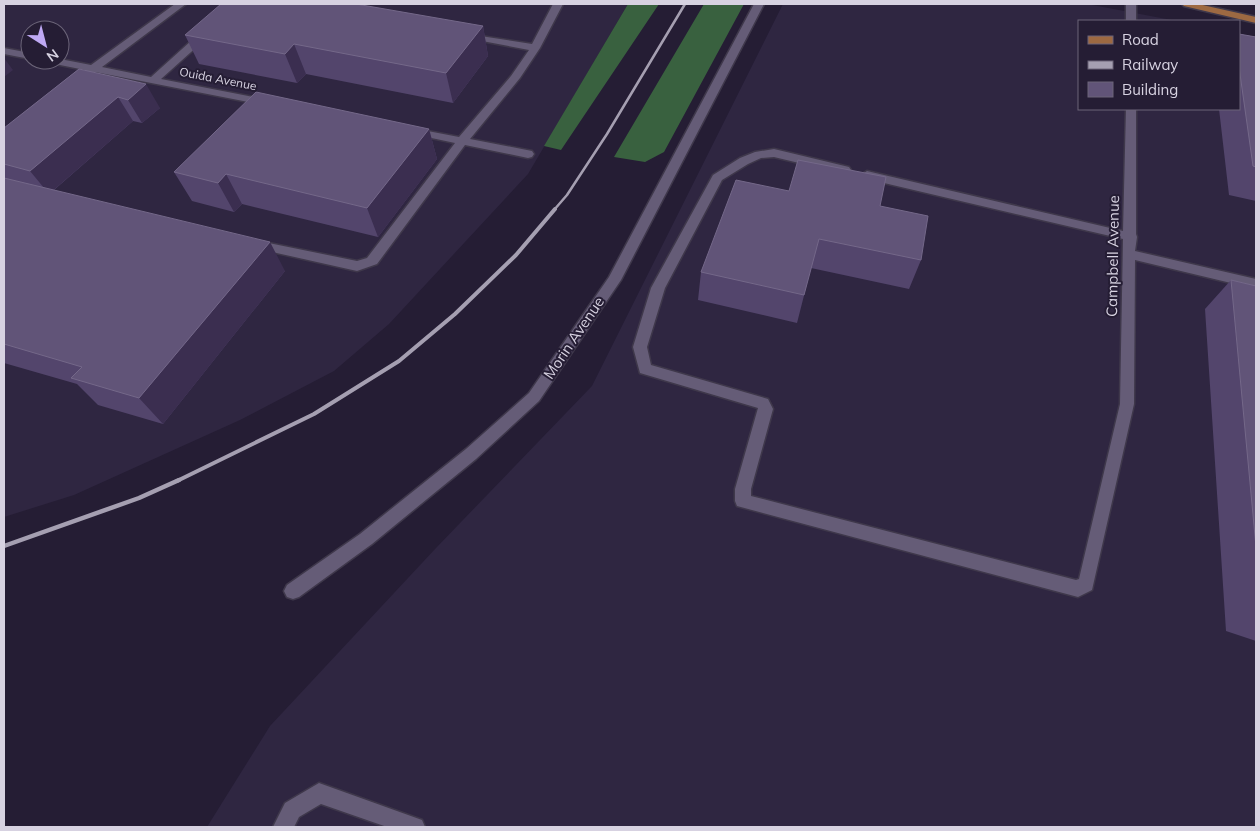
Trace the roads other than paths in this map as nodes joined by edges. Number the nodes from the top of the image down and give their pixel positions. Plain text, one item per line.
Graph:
1 (181, 4) edge
2 (558, 4) edge
3 (759, 4) edge
4 (1131, 4) edge
5 (1187, 4) edge
6 (1131, 20) edge
7 (1256, 20) edge
8 (218, 23) edge
9 (457, 34) edge
10 (535, 48) junction
11 (4, 51) edge
12 (20, 54) edge
13 (70, 64) edge
14 (94, 68) junction
15 (79, 80) edge
16 (153, 80) junction
17 (276, 104) edge
18 (1131, 110) edge
19 (403, 129) edge
20 (462, 141) junction
21 (528, 154) dead end
22 (246, 243) edge
23 (1130, 246) junction
24 (1256, 284) edge
25 (293, 591) dead end
26 (283, 827) edge
27 (415, 827) edge

1 - 14 street
2 - 10 street
3 - 25 street, Morin Avenue
4 - 6 street
5 - 7 main road
8 - 16 street
9 - 10 street
10 - 20 street
11 - 12 street
13 - 14 street, Ouida Avenue
14 - 15 street
14 - 16 street, Ouida Avenue
16 - 17 street, Ouida Avenue
18 - 23 street, Campbell Avenue
19 - 20 street
20 - 21 street
20 - 22 street
23 - 23 street, Campbell Avenue
23 - 24 street
26 - 27 street

